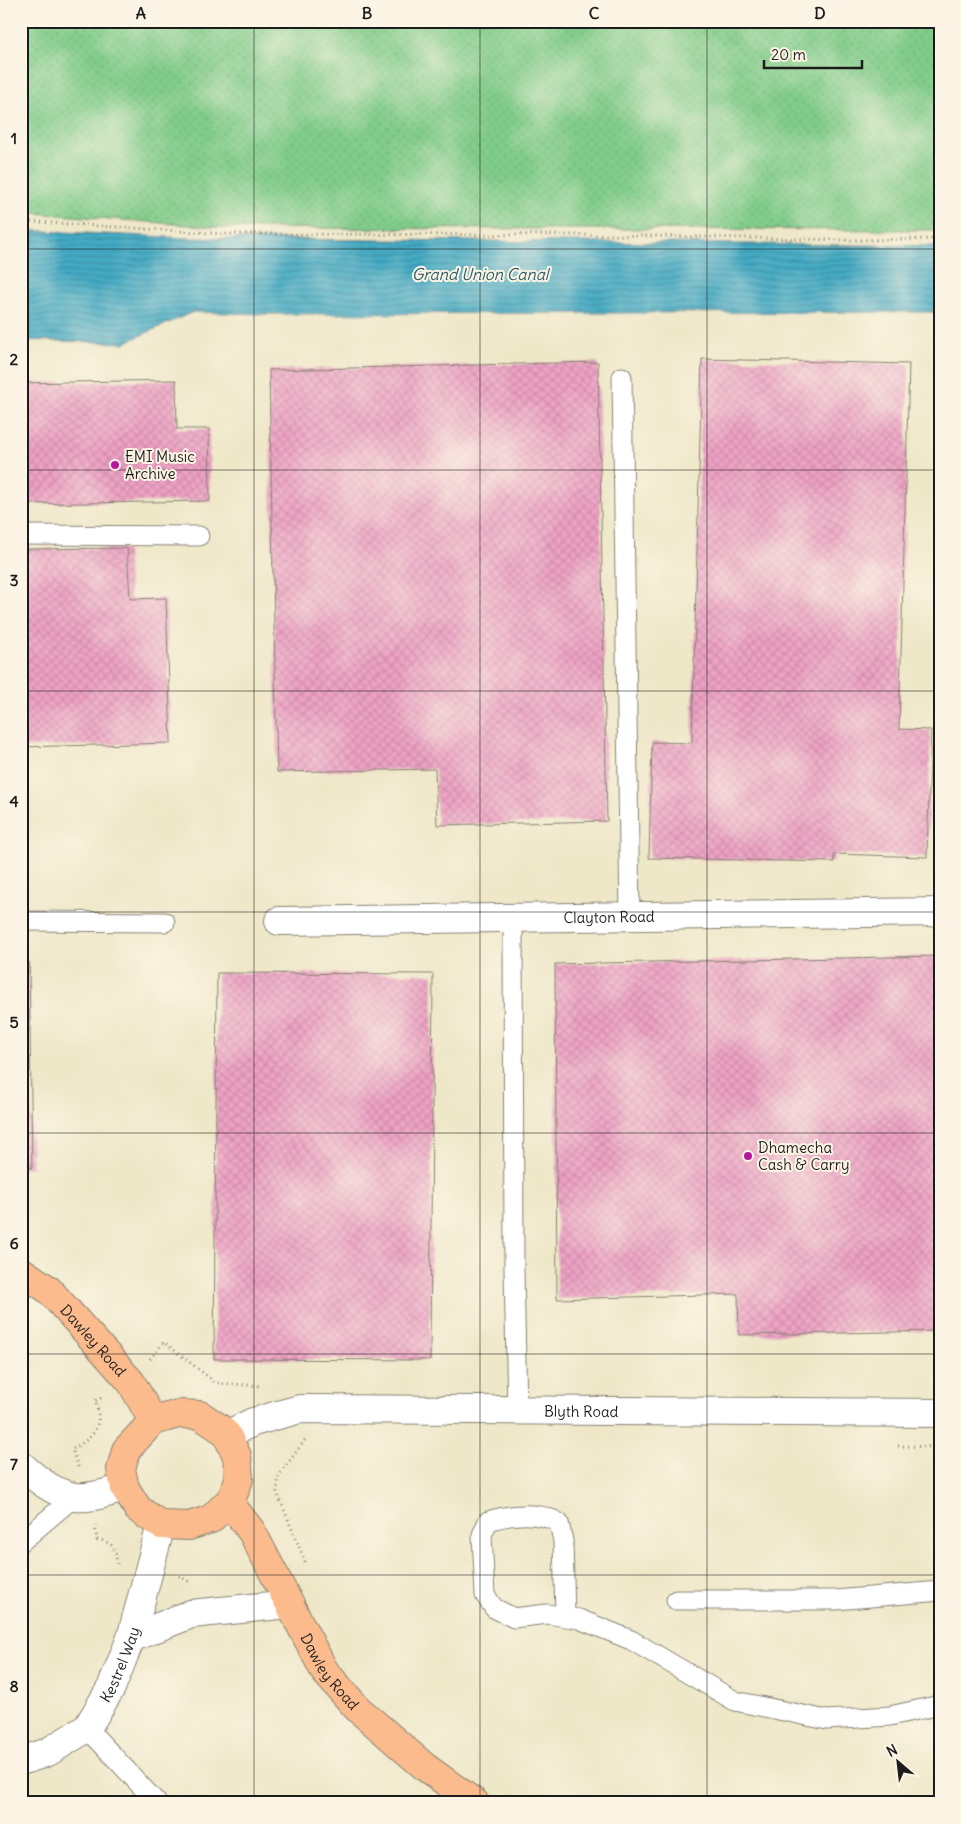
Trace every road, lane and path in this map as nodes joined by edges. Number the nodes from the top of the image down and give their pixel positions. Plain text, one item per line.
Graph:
1 (21, 222) edge
2 (940, 239) edge
3 (622, 377) dead end
4 (21, 535) edge
5 (199, 536) dead end
6 (940, 912) edge
7 (630, 916) junction
8 (513, 918) junction
9 (21, 921) edge
10 (279, 921) dead end
11 (165, 922) dead end
12 (21, 1271) edge
13 (131, 1382) junction
14 (270, 1386) dead end
15 (517, 1410) junction
16 (940, 1413) edge
17 (152, 1421) junction
18 (227, 1436) junction
19 (72, 1449) dead end
20 (21, 1465) edge
21 (125, 1488) junction
22 (74, 1497) junction
23 (229, 1502) junction
24 (161, 1525) junction
25 (21, 1542) edge
26 (940, 1591) edge
27 (676, 1600) dead end
28 (290, 1604) junction
29 (565, 1616) junction
30 (132, 1638) junction
31 (940, 1705) edge
32 (87, 1728) junction
33 (21, 1761) edge
34 (157, 1803) edge
35 (475, 1803) edge

1 - 2 path
3 - 7 lane
4 - 5 lane
6 - 7 street, Clayton Road
7 - 8 street, Clayton Road
8 - 10 street, Clayton Road
8 - 15 lane
9 - 11 lane
12 - 13 main road, Dawley Road
13 - 14 path
13 - 17 main road, Dawley Road
13 - 19 path
15 - 16 street, Blyth Road
15 - 18 street, Blyth Road
17 - 18 main road
17 - 21 main road
18 - 23 main road
20 - 22 street
21 - 22 street
21 - 24 main road
22 - 25 lane
23 - 24 main road
23 - 28 main road, Dawley Road
24 - 30 street, Kestrel Way
26 - 27 lane
28 - 30 street
28 - 35 main road, Dawley Road
29 - 29 lane
29 - 31 lane
30 - 32 street, Kestrel Way
32 - 33 street, Kestrel Way
32 - 34 lane

